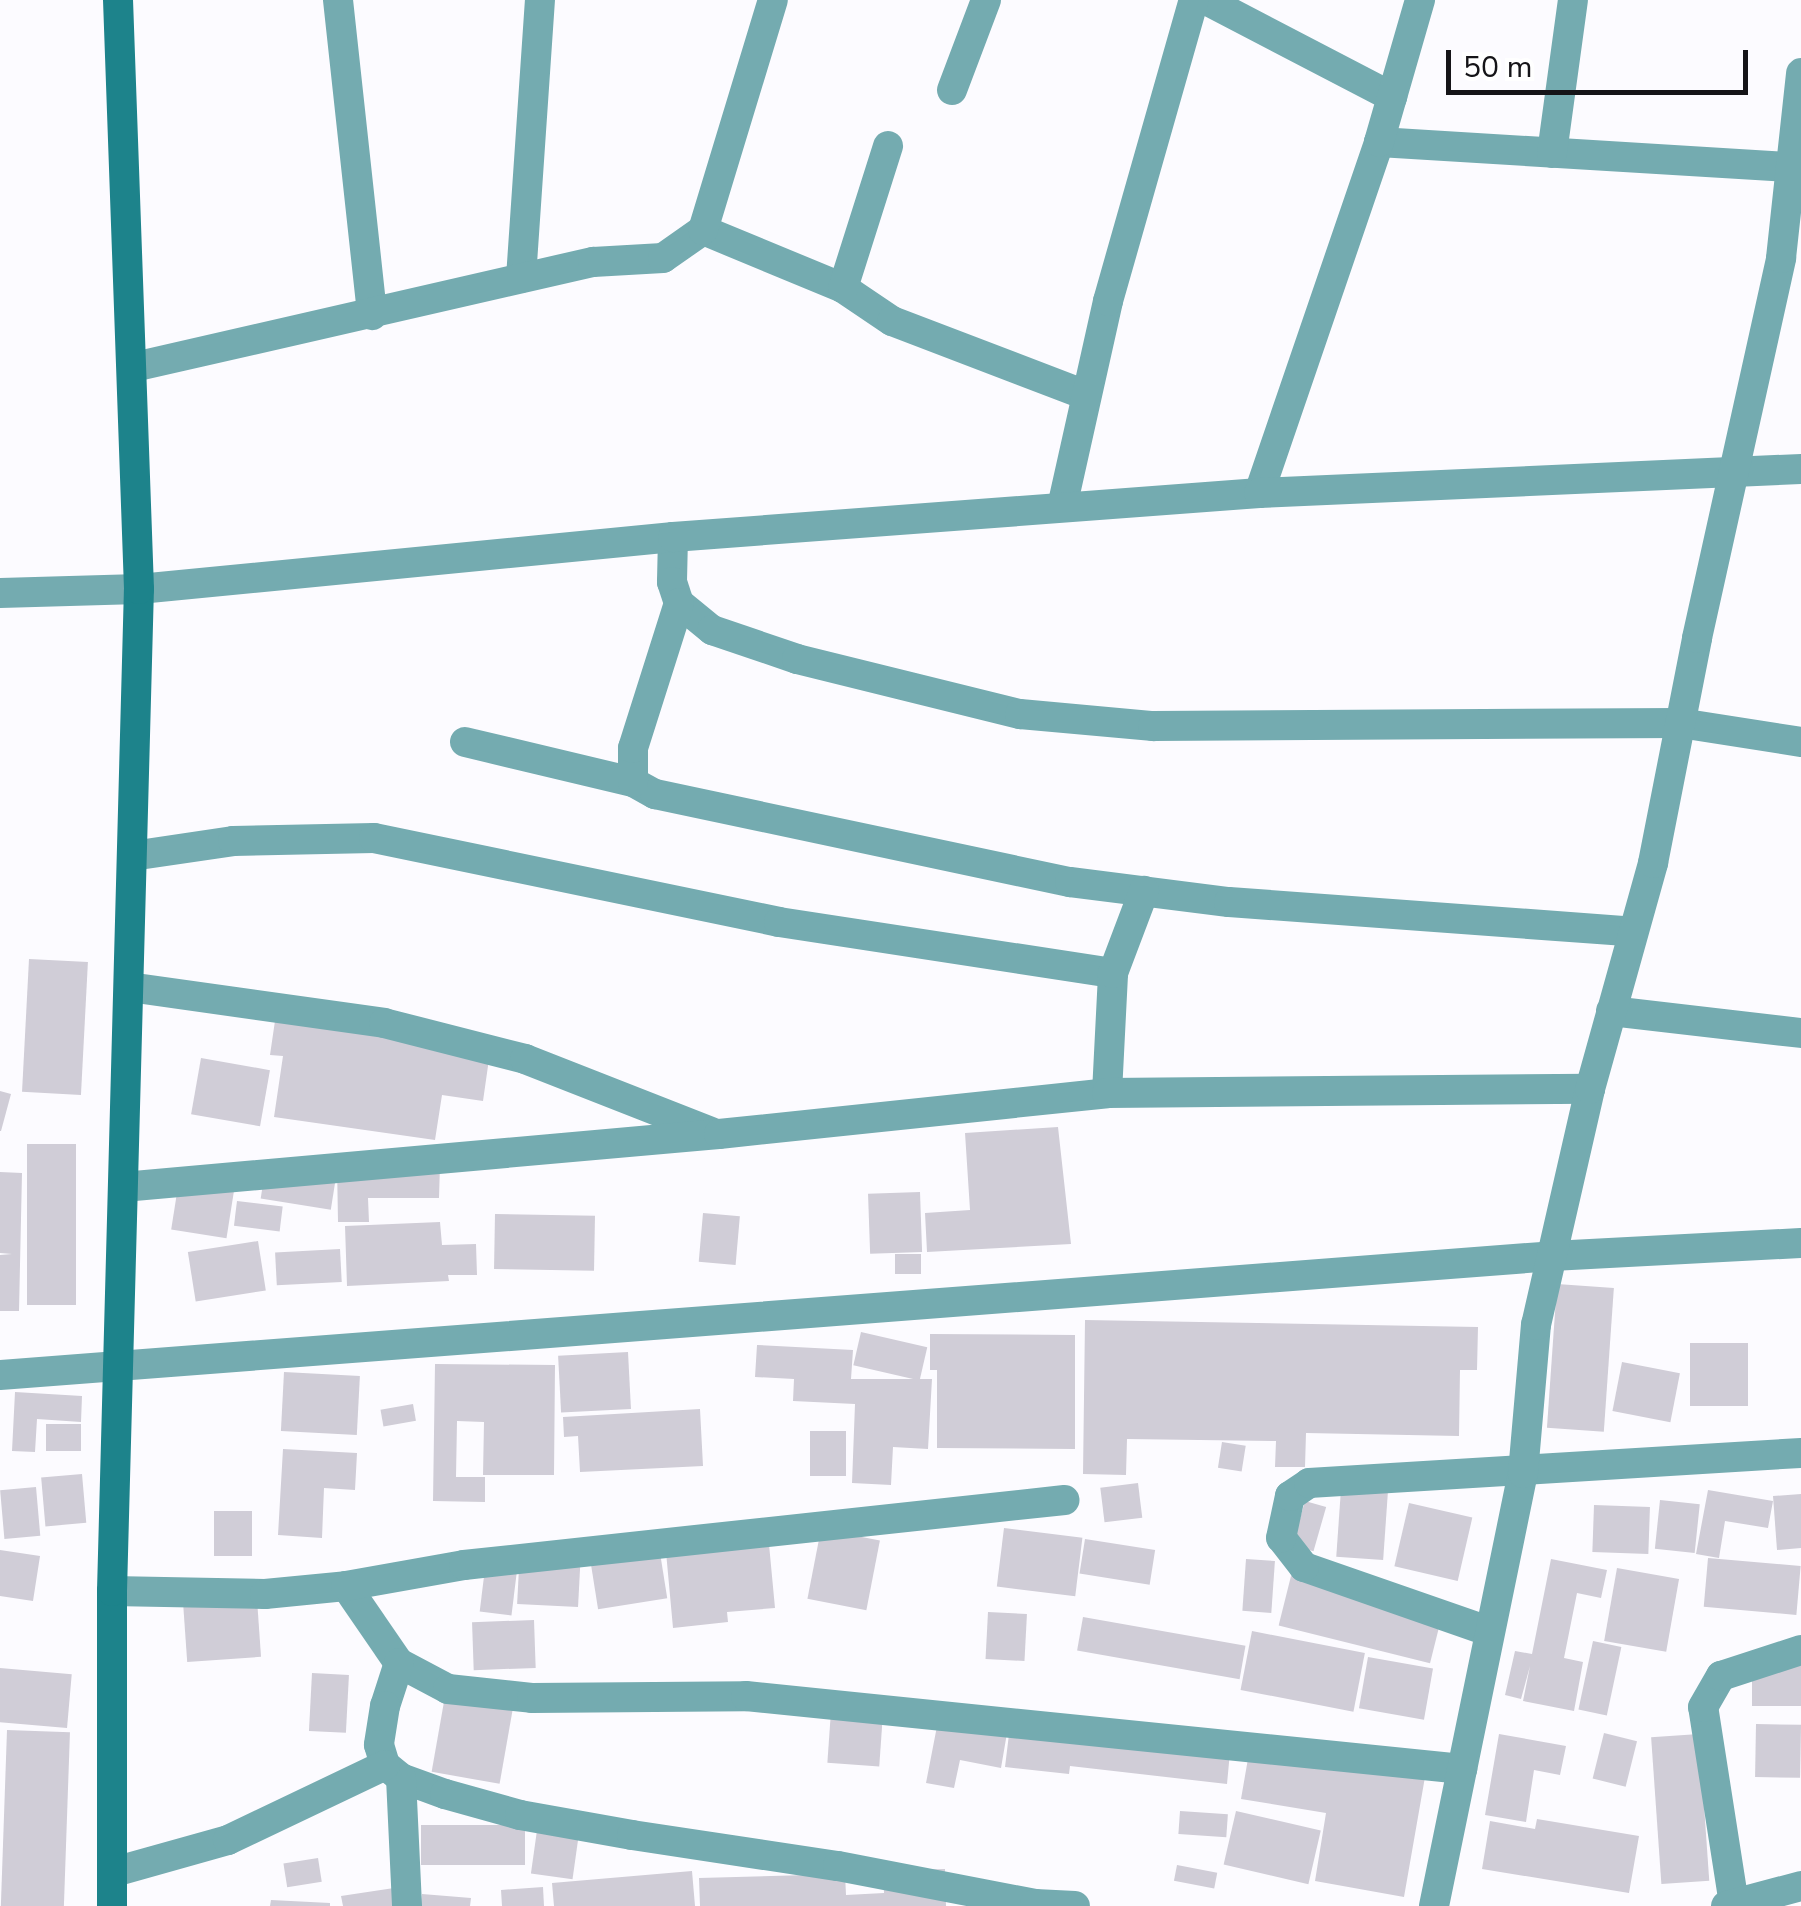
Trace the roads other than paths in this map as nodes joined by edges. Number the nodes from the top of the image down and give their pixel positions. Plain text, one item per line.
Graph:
1 (118, 0) edge
2 (338, 0) edge
3 (540, 0) edge
4 (774, 0) edge
5 (986, 0) edge
6 (1194, 0) edge
7 (1206, 0) edge
8 (1420, 0) edge
9 (1573, 0) edge
10 (1801, 73) edge
11 (952, 90) dead end
12 (1392, 97) junction
13 (1379, 142) junction
14 (888, 146) dead end
15 (1552, 152) junction
16 (1796, 167) edge
17 (702, 230) junction
18 (521, 278) junction
19 (843, 288) junction
20 (372, 316) junction
21 (134, 367) junction
22 (1086, 395) junction
23 (1801, 469) edge
24 (1734, 471) junction
25 (1259, 493) junction
26 (1062, 507) junction
27 (672, 537) junction
28 (139, 590) junction
29 (0, 593) edge
30 (679, 603) junction
31 (1680, 723) junction
32 (465, 742) dead end
33 (1801, 742) edge
34 (632, 782) junction
35 (132, 856) junction
36 (1144, 891) junction
37 (1634, 932) junction
38 (1113, 973) junction
39 (129, 986) junction
40 (1611, 1011) junction
41 (1801, 1033) edge
42 (1590, 1089) junction
43 (1107, 1093) junction
44 (719, 1134) junction
45 (123, 1187) junction
46 (1801, 1243) edge
47 (1552, 1256) junction
48 (118, 1369) junction
49 (0, 1375) edge
50 (1801, 1454) edge
51 (1523, 1473) junction
52 (1064, 1500) dead end
53 (346, 1586) junction
54 (112, 1591) junction
55 (1488, 1631) junction
56 (1801, 1650) edge
57 (400, 1663) junction
58 (1462, 1768) junction
59 (393, 1771) junction
60 (114, 1872) junction
61 (1801, 1886) edge
62 (1032, 1905) edge
63 (1730, 1905) edge
64 (112, 1906) edge
65 (406, 1906) edge
66 (1076, 1906) edge
67 (1434, 1906) edge

1 - 21 street
2 - 20 street
3 - 18 street
4 - 17 street
5 - 11 street
6 - 22 street
7 - 12 street
8 - 12 street
9 - 15 street
10 - 16 street
12 - 13 street
13 - 15 street
13 - 25 street
14 - 19 street
15 - 16 street
16 - 24 street
17 - 18 street
17 - 19 street
18 - 20 street
19 - 22 street
20 - 21 street
21 - 28 street
22 - 26 street
23 - 24 street
24 - 25 street
24 - 31 street
25 - 26 street
26 - 27 street
27 - 28 street
27 - 30 street
28 - 29 street
28 - 35 street
30 - 31 street
30 - 34 street
31 - 33 street
31 - 37 street
32 - 34 street
34 - 36 street
35 - 38 street
35 - 39 street
36 - 37 street
36 - 38 street
37 - 40 street
38 - 43 street
39 - 44 street
39 - 45 street
40 - 41 street
40 - 42 street
42 - 43 street
42 - 47 street
43 - 44 street
44 - 45 street
45 - 48 street
46 - 47 street
47 - 48 street
47 - 51 street
48 - 49 street
48 - 54 street
50 - 51 street
51 - 55 street
51 - 55 street
52 - 53 street
53 - 54 street
53 - 57 street
54 - 60 street
55 - 58 street
56 - 63 street
57 - 58 street
57 - 59 street
58 - 67 street
59 - 60 street
59 - 62 street
59 - 65 street
60 - 64 street
61 - 63 street
62 - 66 street

